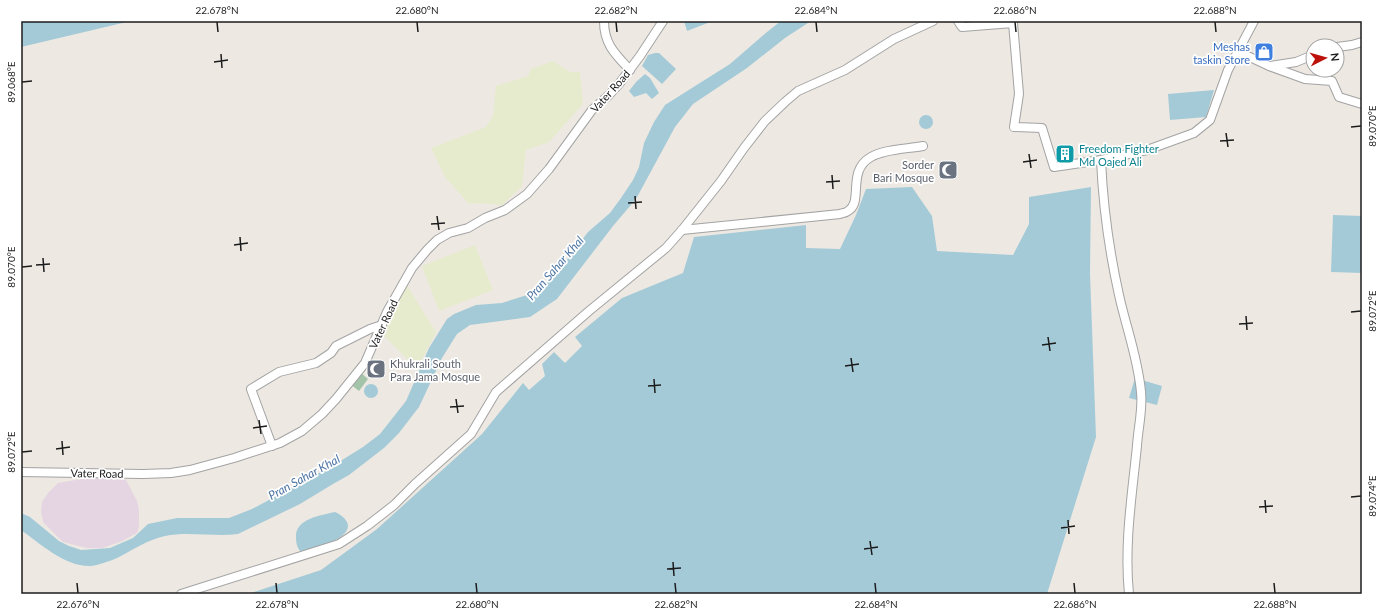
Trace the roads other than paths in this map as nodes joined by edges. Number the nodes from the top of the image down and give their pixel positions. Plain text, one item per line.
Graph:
1 (604, 21) edge
2 (663, 21) edge
3 (933, 21) edge
4 (958, 21) edge
5 (1254, 22) edge
6 (1362, 42) edge
7 (1345, 46) edge
8 (1237, 51) junction
9 (1305, 59) edge
10 (1269, 66) junction
11 (630, 70) junction
12 (1362, 104) edge
13 (923, 146) dead end
14 (1100, 160) junction
15 (682, 230) junction
16 (382, 325) junction
17 (272, 446) junction
18 (21, 472) edge
19 (181, 594) edge
20 (1129, 594) edge

1 - 11 street
2 - 11 street, Vater Road
3 - 15 street
4 - 14 street
5 - 8 street
6 - 7 street
8 - 10 street
8 - 14 street
9 - 10 street
10 - 12 street
11 - 16 street, Vater Road
13 - 15 street
14 - 20 street
15 - 19 street
16 - 17 street, Vater Road
16 - 17 street
17 - 18 street, Vater Road

